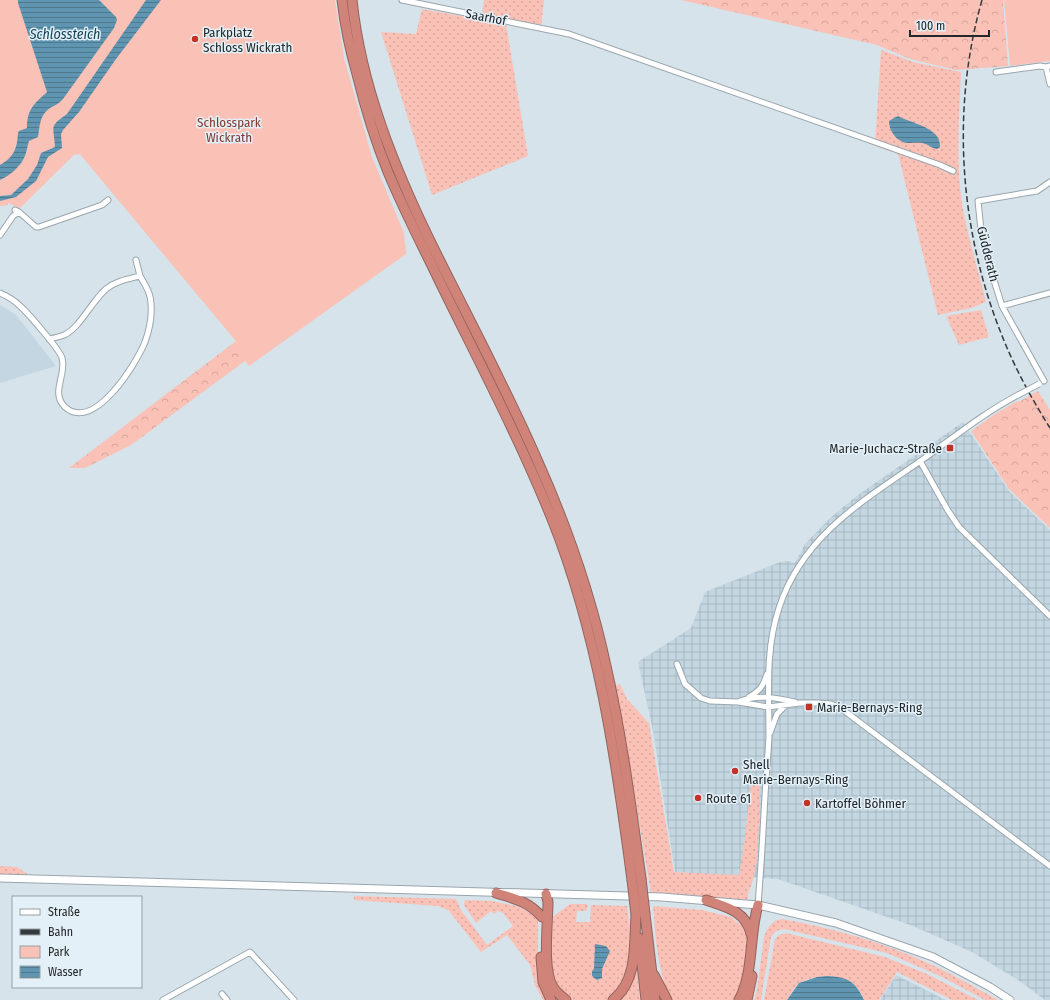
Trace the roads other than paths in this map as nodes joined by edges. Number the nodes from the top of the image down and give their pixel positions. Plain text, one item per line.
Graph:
1 (402, 0) edge
2 (343, 4) edge
3 (353, 4) edge
4 (1048, 67) edge
5 (996, 72) dead end
6 (1050, 84) edge
7 (953, 172) dead end
8 (1050, 182) edge
9 (108, 200) dead end
10 (0, 235) edge
11 (136, 260) dead end
12 (140, 276) junction
13 (0, 293) edge
14 (1050, 293) edge
15 (1002, 306) junction
16 (49, 339) junction
17 (1050, 378) edge
18 (1042, 383) junction
19 (920, 461) junction
20 (1050, 616) edge
21 (677, 664) dead end
22 (768, 670) junction
23 (768, 697) junction
24 (748, 698) junction
25 (738, 702) junction
26 (800, 703) junction
27 (786, 705) junction
28 (768, 707) junction
29 (769, 736) junction
30 (1050, 866) edge
31 (0, 878) edge
32 (637, 879) junction
33 (496, 893) junction
34 (546, 894) junction
35 (706, 900) junction
36 (758, 905) junction
37 (641, 915) junction
38 (542, 917) junction
39 (752, 937) junction
40 (652, 970) junction
41 (222, 994) dead end
42 (163, 1000) edge
43 (227, 1000) edge
44 (294, 1000) edge
45 (551, 1000) edge
46 (566, 1000) edge
47 (613, 1000) edge
48 (646, 1000) edge
49 (655, 1000) edge
50 (667, 1000) edge
51 (739, 1000) edge
52 (748, 1000) edge
53 (1010, 1000) edge

1 - 7 street, Saarhof
2 - 32 highway
3 - 32 highway
4 - 5 street
4 - 6 street
8 - 15 street, Güdderath
9 - 10 street
11 - 12 street
12 - 16 street
12 - 16 street
13 - 16 street
14 - 15 street
15 - 18 street, Güdderath
17 - 18 street
18 - 19 street, bridge
19 - 20 street
19 - 22 street
21 - 25 street
22 - 23 street
22 - 24 street
23 - 24 street
23 - 26 street
23 - 28 street
24 - 25 street
25 - 28 street
26 - 27 street
26 - 30 street
27 - 28 street
27 - 29 street
28 - 29 street
29 - 36 street
31 - 33 main road
32 - 37 highway, bridge
33 - 34 main road
33 - 38 highway
34 - 35 main road
34 - 38 highway
34 - 46 highway
35 - 36 main road
35 - 39 highway
36 - 39 highway
36 - 52 highway
36 - 53 main road
37 - 40 highway
37 - 47 highway
37 - 48 highway
38 - 45 highway
39 - 51 highway
40 - 49 highway
40 - 50 highway
41 - 43 street
42 - 44 street

